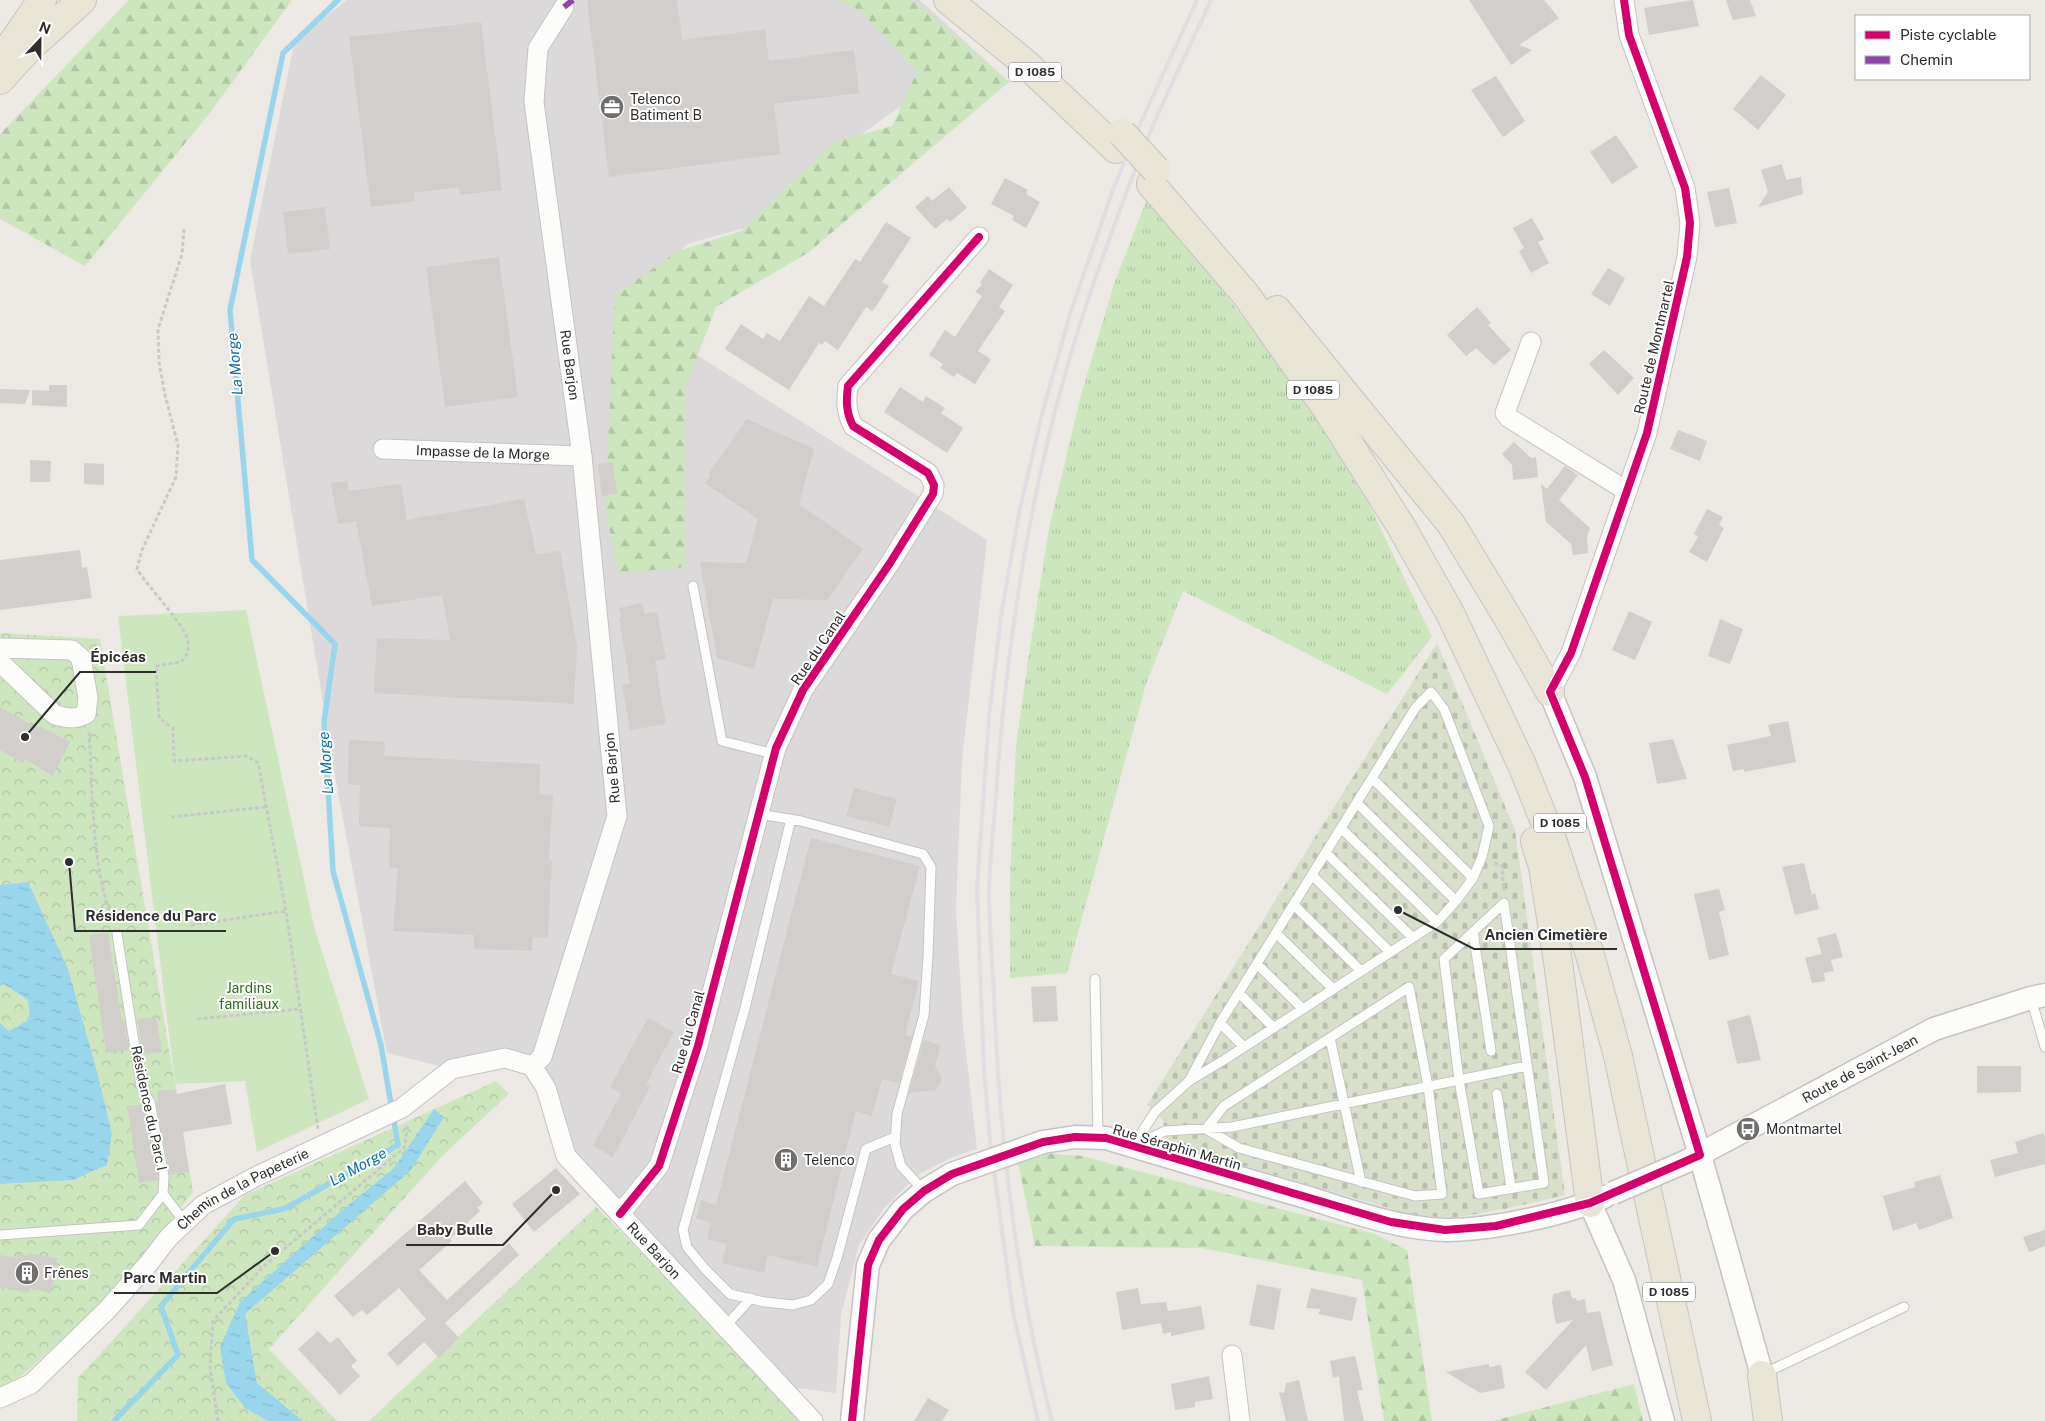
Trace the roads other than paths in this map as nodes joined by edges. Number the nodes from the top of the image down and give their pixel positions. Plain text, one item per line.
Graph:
1 (42, 0) edge
2 (82, 0) edge
3 (948, 0) edge
4 (972, 0) edge
5 (1624, 0) edge
6 (564, 7) dead end
7 (0, 61) edge
8 (0, 80) edge
9 (1119, 141) junction
10 (1154, 177) junction
11 (979, 237) dead end
12 (1257, 286) junction
13 (1531, 342) dead end
14 (383, 449) dead end
15 (582, 456) junction
16 (1627, 491) junction
17 (692, 586) dead end
18 (1450, 613) junction
19 (0, 648) edge
20 (0, 662) edge
21 (1550, 692) junction
22 (774, 754) junction
23 (1372, 778) junction
24 (1357, 803) junction
25 (758, 814) junction
26 (791, 819) junction
27 (1341, 828) junction
28 (1326, 852) junction
29 (1312, 875) junction
30 (1473, 878) junction
31 (1456, 901) junction
32 (1294, 905) junction
33 (1437, 922) junction
34 (1473, 932) junction
35 (1276, 933) junction
36 (118, 934) road end
37 (1412, 937) junction
38 (1390, 952) junction
39 (1257, 964) junction
40 (1361, 971) junction
41 (1095, 979) dead end
42 (1333, 989) junction
43 (1239, 993) junction
44 (2038, 997) edge
45 (1303, 1009) junction
46 (1220, 1023) junction
47 (1274, 1028) junction
48 (1330, 1038) junction
49 (1244, 1047) junction
50 (2045, 1047) edge
51 (1491, 1051) dead end
52 (532, 1066) junction
53 (1527, 1066) junction
54 (1459, 1080) junction
55 (1188, 1082) junction
56 (1428, 1086) junction
57 (1497, 1094) dead end
58 (1344, 1104) junction
59 (1206, 1129) junction
60 (895, 1137) junction
61 (1098, 1138) junction
62 (1133, 1146) junction
63 (1692, 1159) junction
64 (1361, 1182) junction
65 (1511, 1188) junction
66 (924, 1191) junction
67 (163, 1194) junction
68 (1602, 1198) junction
69 (620, 1214) junction
70 (184, 1221) junction
71 (0, 1235) edge
72 (751, 1298) junction
73 (1904, 1307) dead end
74 (725, 1326) junction
75 (1232, 1355) dead end
76 (1762, 1375) junction
77 (0, 1398) edge
78 (813, 1421) edge
79 (852, 1421) edge
80 (1240, 1421) edge
81 (1663, 1421) edge
82 (1697, 1421) edge
83 (1712, 1421) edge
84 (1768, 1421) edge

1 - 7 main road
2 - 8 main road
3 - 9 main road, D 1085
4 - 9 main road, D 1085
5 - 16 street, Route de Montmartel
6 - 15 street, Rue Barjon
9 - 10 main road, D 1085, bridge
10 - 12 main road, D 1085
10 - 18 main road, D 1085
11 - 22 street, Rue du Canal
12 - 21 main road
12 - 83 main road, D 1085
13 - 16 street
14 - 15 street, Impasse de la Morge
15 - 52 street, Rue Barjon
16 - 21 street, Route de Montmartel
17 - 22 lane
18 - 68 main road
18 - 82 main road, D 1085
19 - 20 street
21 - 63 street
22 - 25 street, Rue du Canal
23 - 24 lane
23 - 30 lane
23 - 30 lane
24 - 27 lane
24 - 31 lane
25 - 26 lane
25 - 69 street, Rue du Canal
26 - 60 lane
26 - 72 lane
27 - 28 lane
27 - 33 lane
28 - 29 lane
28 - 37 lane
29 - 32 lane
29 - 38 lane
30 - 31 lane
31 - 33 lane
32 - 35 lane
32 - 40 lane
33 - 37 lane
34 - 51 lane
34 - 53 lane
34 - 54 lane
35 - 39 lane
35 - 42 lane
36 - 67 lane, Résidence du Parc I
37 - 38 lane
38 - 40 lane
39 - 43 lane
39 - 45 lane
40 - 42 lane
41 - 61 lane
42 - 45 lane
43 - 46 lane
43 - 47 lane
44 - 50 lane
44 - 63 street, Route de Saint-Jean
45 - 47 lane
46 - 49 lane
46 - 55 lane
47 - 49 lane
48 - 56 lane
48 - 58 lane
48 - 59 lane
49 - 55 lane
52 - 69 street, Rue Barjon
52 - 70 street, Chemin de la Papeterie
53 - 54 lane
53 - 65 lane
54 - 56 lane
54 - 65 lane
55 - 62 lane
56 - 58 lane
56 - 64 lane
57 - 65 lane
58 - 59 lane
58 - 64 lane
59 - 62 lane
59 - 64 lane
60 - 66 lane
60 - 72 lane
61 - 62 street, Rue Séraphin Martin
61 - 66 street, Rue Séraphin Martin, bridge
62 - 68 street, Rue Séraphin Martin
63 - 68 street, Route de Saint-Jean, bridge
63 - 76 street
66 - 79 street, Rue Séraphin Martin
67 - 70 lane
67 - 71 lane
68 - 81 street
69 - 74 street, Rue Barjon
70 - 77 street, Chemin de la Papeterie
72 - 74 lane
73 - 76 lane
74 - 78 street, Rue Barjon
75 - 80 street
76 - 84 main road

